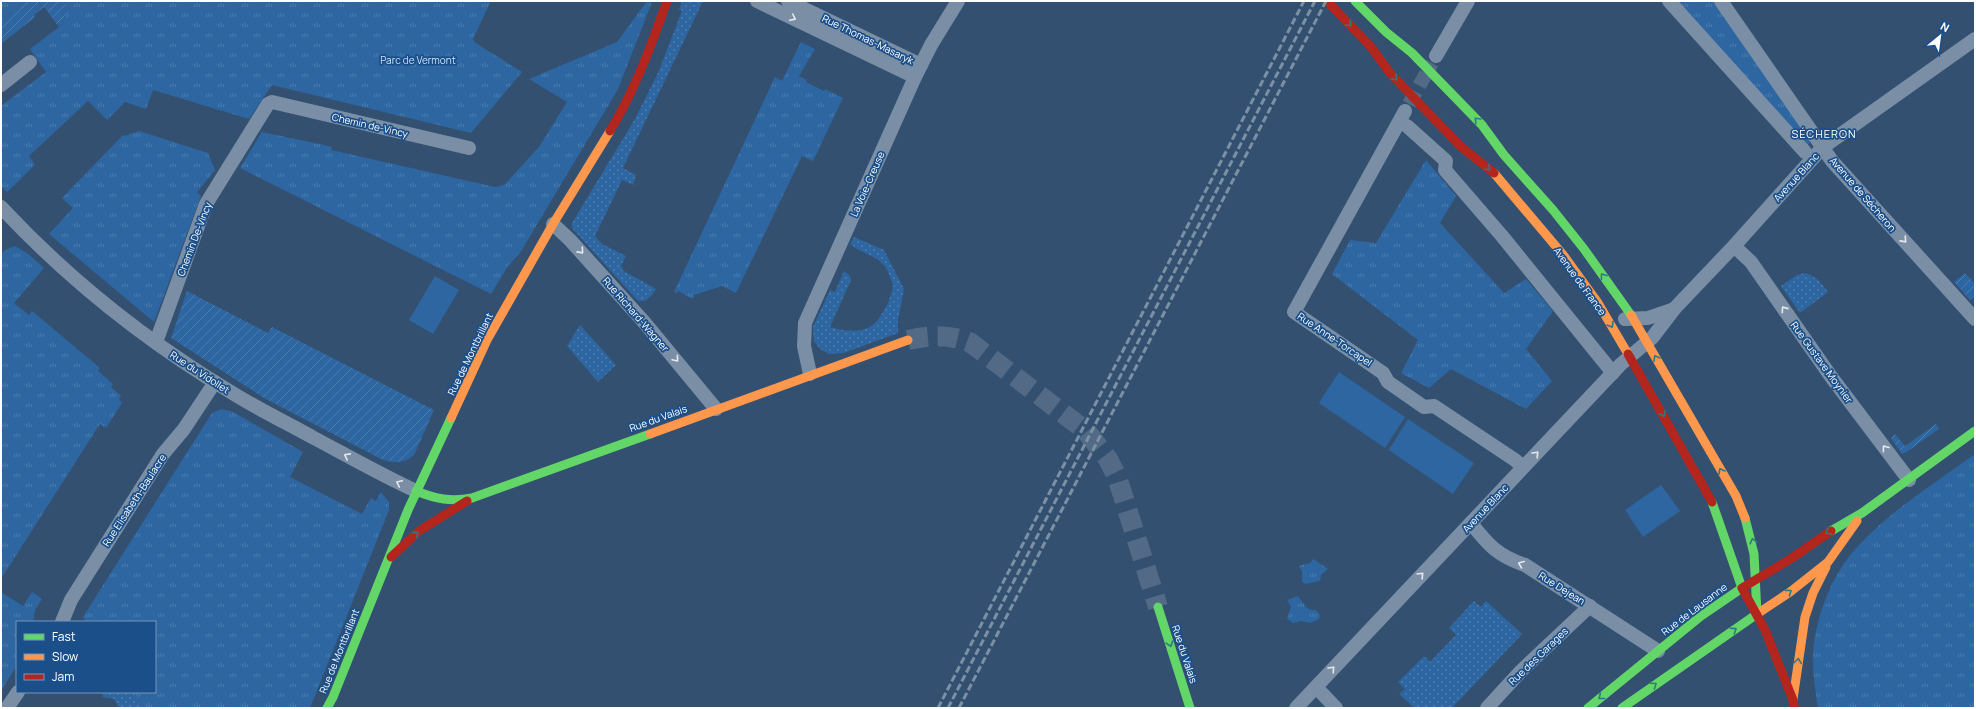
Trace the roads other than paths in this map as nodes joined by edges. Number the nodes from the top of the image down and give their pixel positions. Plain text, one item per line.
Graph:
1 (667, 1) edge
2 (757, 1) edge
3 (788, 1) edge
4 (958, 1) edge
5 (1327, 1) edge
6 (1356, 1) edge
7 (1468, 1) edge
8 (1669, 1) edge
9 (1721, 1) edge
10 (812, 20) junction
11 (1975, 39) edge
12 (1436, 56) tunnel mouth
13 (30, 62) dead end
14 (918, 71) junction
15 (1, 85) edge
16 (272, 102) joint
17 (1405, 110) tunnel mouth
18 (1407, 126) dead end
19 (1823, 147) junction
20 (468, 148) dead end
21 (1805, 152) dead end
22 (4, 215) edge
23 (553, 224) junction
24 (1734, 246) junction
25 (1675, 308) junction
26 (1975, 318) edge
27 (1629, 319) junction
28 (908, 340) tunnel mouth
29 (156, 342) junction
30 (1647, 342) junction
31 (1630, 356) junction
32 (1613, 373) junction
33 (810, 374) junction
34 (215, 382) junction
35 (716, 409) junction
36 (1975, 431) edge
37 (1523, 467) junction
38 (1909, 480) junction
39 (416, 491) junction
40 (472, 498) junction
41 (1862, 513) junction
42 (1471, 523) junction
43 (387, 561) junction
44 (1828, 562) junction
45 (1757, 580) junction
46 (1742, 588) junction
47 (1590, 606) junction
48 (1158, 607) tunnel mouth
49 (1757, 614) junction
50 (62, 621) edge
51 (1658, 651) junction
52 (1316, 687) junction
53 (17, 693) edge
54 (1793, 704) edge
55 (1631, 705) edge
56 (7, 708) edge
57 (327, 708) edge
58 (1190, 708) edge
59 (1296, 708) edge
60 (1336, 708) edge
61 (1487, 708) edge
62 (1588, 708) edge

1 - 23 main road, Rue de Montbrillant
2 -> 10 street, Rue Thomas-Masaryk
3 - 10 street, Rue Thomas-Masaryk
4 - 14 street, La Voie-Creuse
5 -> 31 main road, Avenue de France
27 -> 6 main road, Avenue de France
7 - 12 street
8 - 21 street
9 - 19 street, Avenue de Sécheron
10 - 14 street, Rue Thomas-Masaryk
11 - 19 street, Avenue Blanc
13 - 15 street
14 - 33 street, La Voie-Creuse
16 - 20 street, Chemin de-Vincy
16 - 29 street, Chemin De-Vincy
17 - 37 street, Rue Anne-Torcapel
18 - 32 street
19 - 24 street, Avenue Blanc
19 -> 26 street, Avenue de Sécheron
22 - 29 street, Rue du Vidollet
23 -> 35 street, Rue Richard-Wagner
23 - 39 main road, Rue de Montbrillant
24 - 25 street, Avenue Blanc
38 -> 24 street, Rue Gustave Moynier
25 - 27 street, Avenue Blanc
25 - 30 street, Avenue Blanc
27 - 30 main road, Avenue de France
28 - 33 main road, Rue du Valais
29 - 34 street, Rue du Vidollet
30 - 31 street, Avenue Blanc
45 -> 30 main road, Avenue de France
31 - 32 street, Avenue Blanc
31 -> 46 main road, Avenue de France
37 -> 32 street, Avenue Blanc
33 - 35 main road, Rue du Valais
39 -> 34 street, Rue du Vidollet
34 - 50 street, Rue Elisabeth-Baulacre
35 - 40 main road, Rue du Valais
36 - 38 main road, Rue de Lausanne
37 - 42 street, Avenue Blanc
38 - 41 main road, Rue de Lausanne
39 - 40 main road, Rue du Valais
39 - 43 main road, Rue de Montbrillant
43 -> 40 main road
41 - 44 main road, Rue de Lausanne
41 -> 45 main road, Rue de Lausanne
47 -> 42 street, Rue Dejean
52 -> 42 street, Avenue Blanc
43 - 57 main road, Rue de Montbrillant
49 -> 44 main road, Rue de Lausanne
54 -> 44 main road
45 - 46 main road, Rue de Lausanne
45 - 49 main road, Avenue de France
46 - 49 main road, Avenue de France
46 - 51 main road, Rue de Lausanne
47 - 51 street, Rue Dejean
47 - 61 street, Rue des Garages
48 -> 58 main road, Rue du Valais
49 - 54 main road, Avenue de France
55 -> 49 main road, Rue de Lausanne
51 -> 62 main road, Rue de Lausanne
52 - 59 street, Avenue Blanc
52 - 60 street
53 - 56 street

